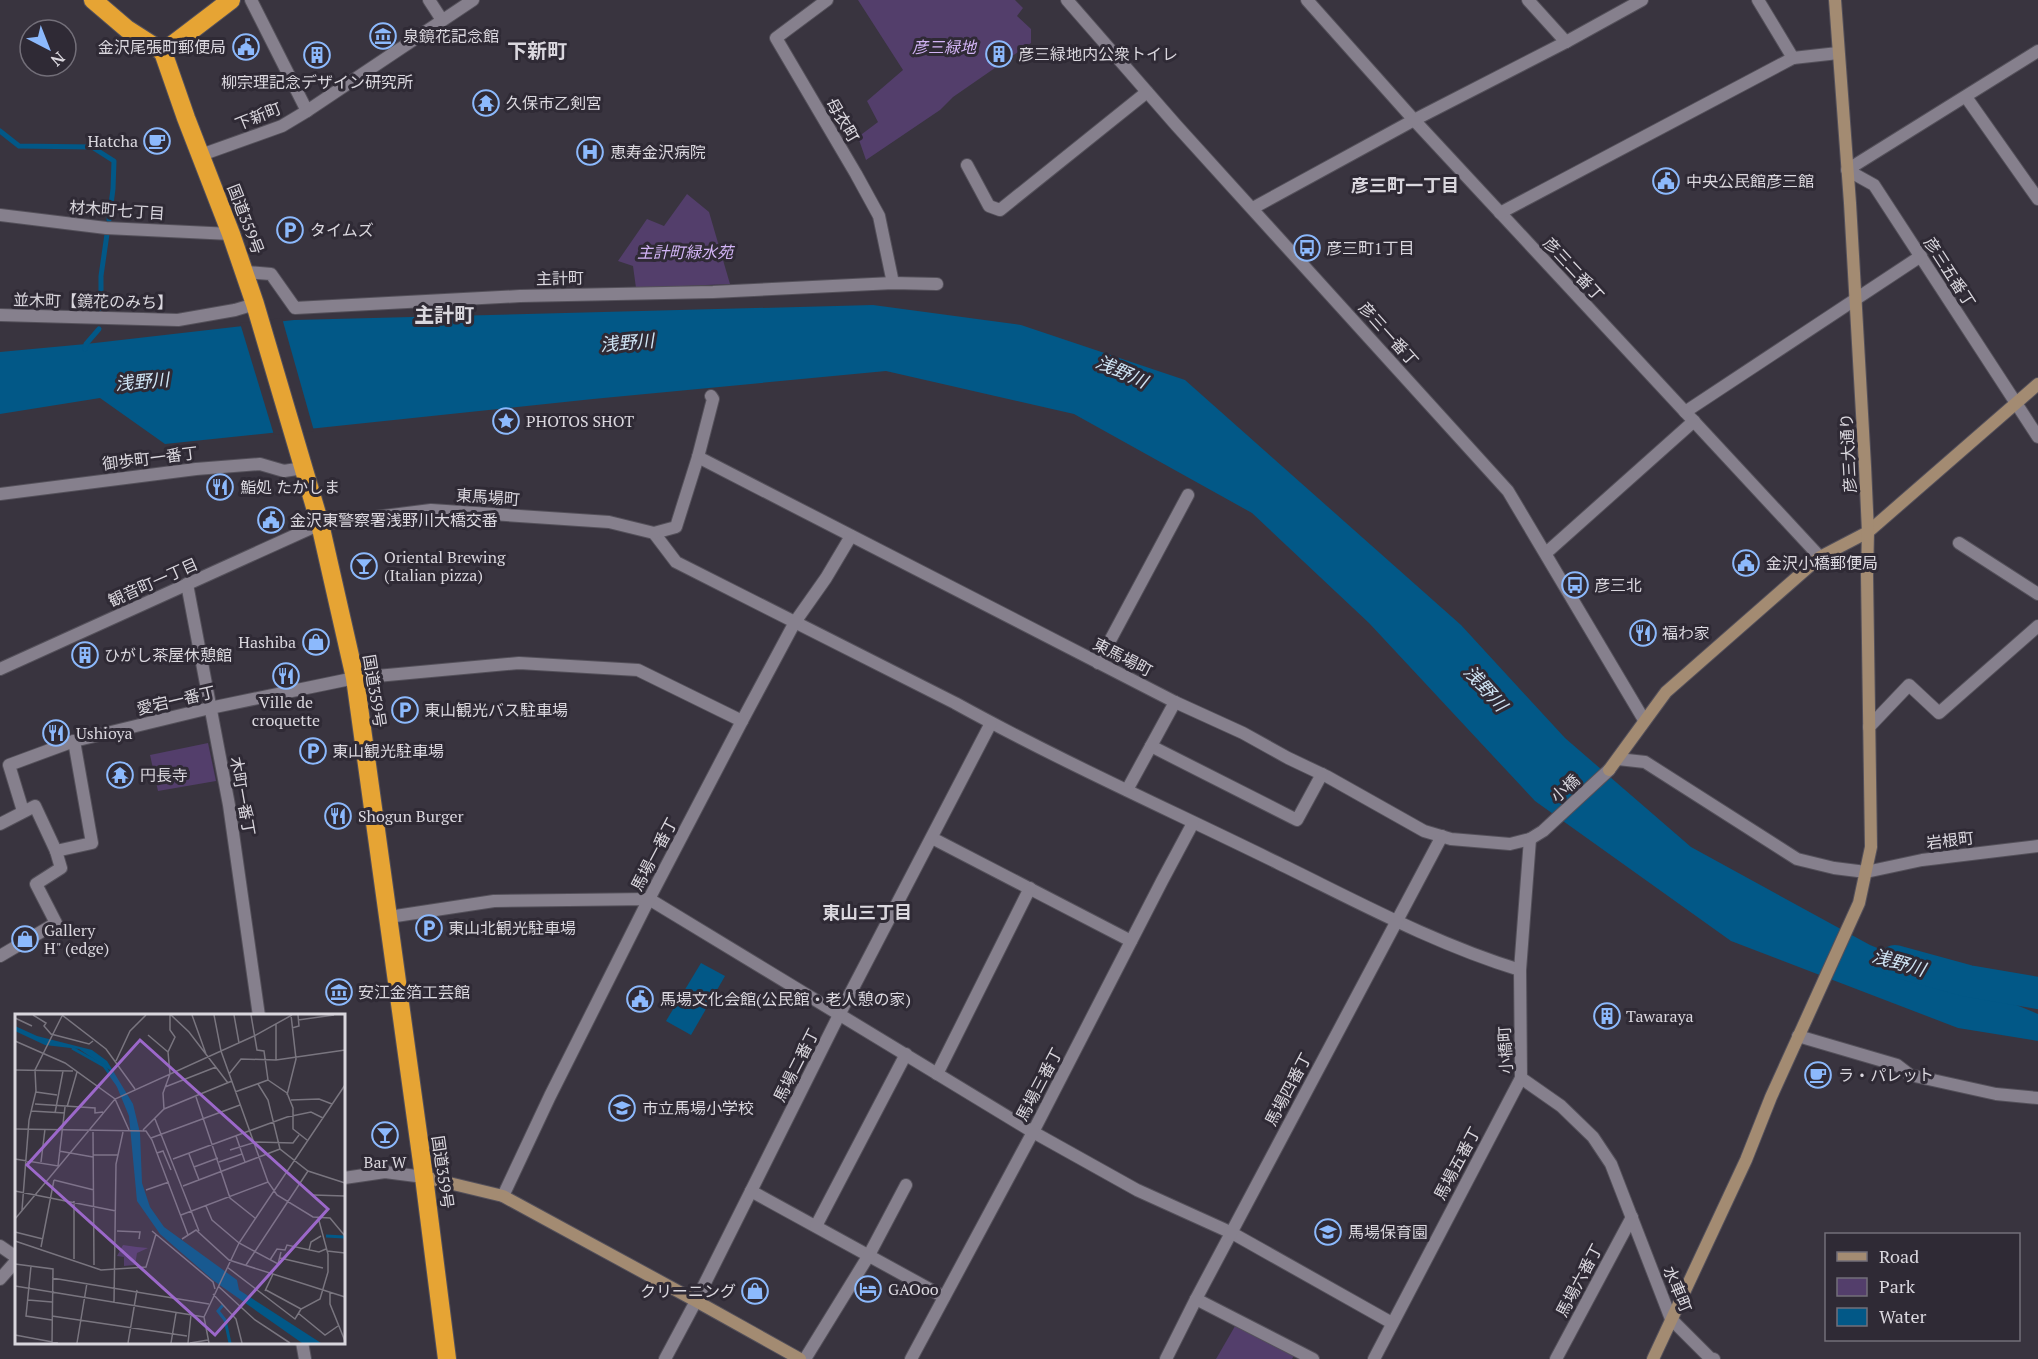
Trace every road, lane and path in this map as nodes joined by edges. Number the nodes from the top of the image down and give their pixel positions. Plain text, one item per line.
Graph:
1 (93, 0) edge
2 (231, 0) edge
3 (251, 0) edge
4 (429, 0) edge
5 (473, 0) edge
6 (827, 0) edge
7 (1067, 0) edge
8 (1307, 0) edge
9 (1528, 0) edge
10 (1642, 0) edge
11 (1758, 0) edge
12 (1835, 0) edge
13 (442, 20) junction
14 (1566, 42) junction
15 (2038, 51) edge
16 (163, 52) junction
17 (1838, 53) junction
18 (1793, 58) junction
19 (1148, 92) junction
20 (1966, 97) junction
21 (307, 111) junction
22 (1414, 120) junction
23 (201, 155) junction
24 (967, 165) dead end
25 (1847, 170) junction
26 (2038, 199) edge
27 (1253, 208) junction
28 (1500, 213) junction
29 (0, 215) edge
30 (231, 234) junction
31 (1920, 256) junction
32 (246, 272) junction
33 (893, 283) junction
34 (937, 284) dead end
35 (1856, 298) junction
36 (257, 311) junction
37 (0, 315) edge
38 (2038, 384) edge
39 (711, 396) dead end
40 (2015, 403) junction
41 (1689, 416) junction
42 (2038, 437) edge
43 (698, 457) junction
44 (301, 463) junction
45 (0, 494) edge
46 (1188, 495) dead end
47 (320, 524) junction
48 (1868, 532) junction
49 (654, 534) junction
50 (851, 536) junction
51 (1959, 543) dead end
52 (1546, 553) junction
53 (1820, 557) junction
54 (187, 585) junction
55 (2038, 594) edge
56 (795, 622) junction
57 (2038, 626) edge
58 (1098, 663) junction
59 (0, 669) edge
60 (355, 678) junction
61 (1174, 702) junction
62 (210, 708) junction
63 (1644, 720) junction
64 (742, 721) junction
65 (991, 723) junction
66 (1869, 727) junction
67 (74, 741) junction
68 (1151, 746) junction
69 (1617, 759) junction
70 (1322, 774) junction
71 (1127, 790) junction
72 (23, 811) junction
73 (1194, 823) junction
74 (0, 824) edge
75 (1543, 831) joint
76 (1442, 836) junction
77 (932, 838) junction
78 (1530, 839) junction
79 (2038, 846) edge
80 (56, 851) junction
81 (1866, 872) junction
82 (1030, 888) junction
83 (649, 899) junction
84 (388, 917) junction
85 (1395, 922) junction
86 (1131, 941) junction
87 (0, 956) edge
88 (1520, 970) junction
89 (259, 1014) edge
90 (839, 1015) junction
91 (1798, 1036) junction
92 (906, 1054) junction
93 (937, 1074) junction
94 (1521, 1078) junction
95 (2038, 1098) edge
96 (1033, 1132) junction
97 (424, 1177) junction
98 (345, 1178) edge
99 (906, 1185) dead end
100 (751, 1191) junction
101 (502, 1196) junction
102 (1632, 1217) junction
103 (816, 1226) junction
104 (1232, 1233) junction
105 (0, 1245) edge
106 (869, 1255) junction
107 (15, 1258) edge
108 (15, 1260) edge
109 (0, 1279) edge
110 (944, 1297) junction
111 (1196, 1299) junction
112 (696, 1301) junction
113 (1671, 1319) junction
114 (1392, 1323) junction
115 (302, 1344) edge
116 (305, 1359) edge
117 (447, 1359) edge
118 (665, 1359) edge
119 (800, 1359) edge
120 (806, 1359) edge
121 (911, 1359) edge
122 (1166, 1359) edge
123 (1312, 1359) edge
124 (1374, 1359) edge
125 (1556, 1359) edge
126 (1653, 1359) edge
127 (1714, 1359) edge

1 - 16 highway
2 - 16 highway
3 - 21 street
4 - 13 street
5 - 13 street, 下新町
6 - 33 street, 母衣町
7 - 19 street, 彦三一番丁
8 - 22 street, 彦三二番丁
9 - 14 street
10 - 14 street
11 - 18 street
12 - 17 street, 彦三大通り
13 - 21 street, 下新町
14 - 22 street
15 - 20 street
16 - 23 highway, 国道359号
17 - 18 street
17 - 25 street, 彦三大通り
18 - 28 street
19 - 24 street
19 - 27 street, 彦三一番丁
20 - 25 street
20 - 26 street
21 - 23 street, 下新町
22 - 27 street
22 - 28 street, 彦三二番丁
23 - 30 highway, 国道359号
25 - 31 street, 彦三五番丁
25 - 35 street, 彦三大通り
27 - 52 street, 彦三一番丁
28 - 41 street, 彦三二番丁
29 - 30 street, 材木町七丁目
30 - 32 highway, 国道359号
31 - 35 street
31 - 40 street, 彦三五番丁
32 - 33 street, 主計町
32 - 36 highway, 国道359号
33 - 34 street, 主計町
35 - 41 street
35 - 48 street, 彦三大通り
36 - 37 street, 並木町【鏡花のみち】
36 - 44 highway, 国道359号
38 - 40 street
39 - 43 street
40 - 42 street, 彦三五番丁
40 - 48 street
41 - 52 street
41 - 53 street, 彦三二番丁
43 - 49 street
43 - 50 street, 東馬場町
44 - 45 street, 御歩町一番丁
44 - 47 highway, 国道359号
46 - 58 street
47 - 49 street, 東馬場町
47 - 54 street, 観音町一丁目
47 - 60 highway, 国道359号
48 - 53 street
48 - 66 street, 彦三大通り
49 - 56 street
50 - 56 street, 馬場一番丁
50 - 58 street, 東馬場町
51 - 55 street
52 - 63 street, 彦三一番丁
53 - 63 street
54 - 59 street, 観音町一丁目
54 - 62 street, 木町一番丁
56 - 64 street, 馬場一番丁
56 - 65 street
57 - 66 street
58 - 61 street, 東馬場町
60 - 62 street, 愛宕一番丁
60 - 64 street, 愛宕一番丁
60 - 84 highway, 国道359号
61 - 68 street
61 - 70 street, 東馬場町
62 - 67 street, 愛宕一番丁
62 - 89 street, 木町一番丁
63 - 69 street
64 - 83 street, 馬場一番丁
65 - 71 street
65 - 77 street, 馬場二番丁
66 - 81 street, 彦三大通り
67 - 72 street, 愛宕一番丁
67 - 80 street
68 - 70 street
68 - 71 street
69 - 75 street, 小橋
69 - 81 street, 岩根町
70 - 76 street, 東馬場町
71 - 73 street
72 - 74 street
72 - 80 street
73 - 85 street
73 - 86 street, 馬場三番丁
75 - 78 street, 東馬場町
76 - 78 street, 東馬場町
76 - 85 street, 馬場四番丁
77 - 82 street
77 - 90 street, 馬場二番丁
78 - 88 street, 小橋町
79 - 81 street, 岩根町
80 - 87 street
81 - 91 street, 彦三大通り
82 - 86 street
82 - 93 street
83 - 84 street
83 - 90 street
83 - 101 street, 馬場一番丁
84 - 97 highway, 国道359号
85 - 88 street
85 - 104 street, 馬場四番丁
86 - 96 street, 馬場三番丁
88 - 94 street, 小橋町
90 - 92 street
90 - 100 street, 馬場二番丁
91 - 95 street
91 - 113 street, 彦三大通り
92 - 93 street
92 - 103 street
93 - 96 street
94 - 102 street, 小橋町
94 - 114 street, 馬場五番丁
96 - 104 street
96 - 110 street, 馬場三番丁
97 - 98 street
97 - 101 street
97 - 117 highway, 国道359号
99 - 106 street
100 - 103 street
100 - 112 street, 馬場二番丁
101 - 112 street
102 - 113 street, 水車町
102 - 125 street, 馬場六番丁
103 - 106 street
104 - 111 street, 馬場四番丁
104 - 114 street
105 - 107 street
106 - 110 street
106 - 120 street
108 - 109 street
110 - 121 street, 馬場三番丁
111 - 122 street, 馬場四番丁
111 - 123 street
112 - 118 street, 馬場二番丁
112 - 119 street
113 - 126 street, 彦三大通り
113 - 127 street, 水車町
114 - 124 street, 馬場五番丁
115 - 116 street

